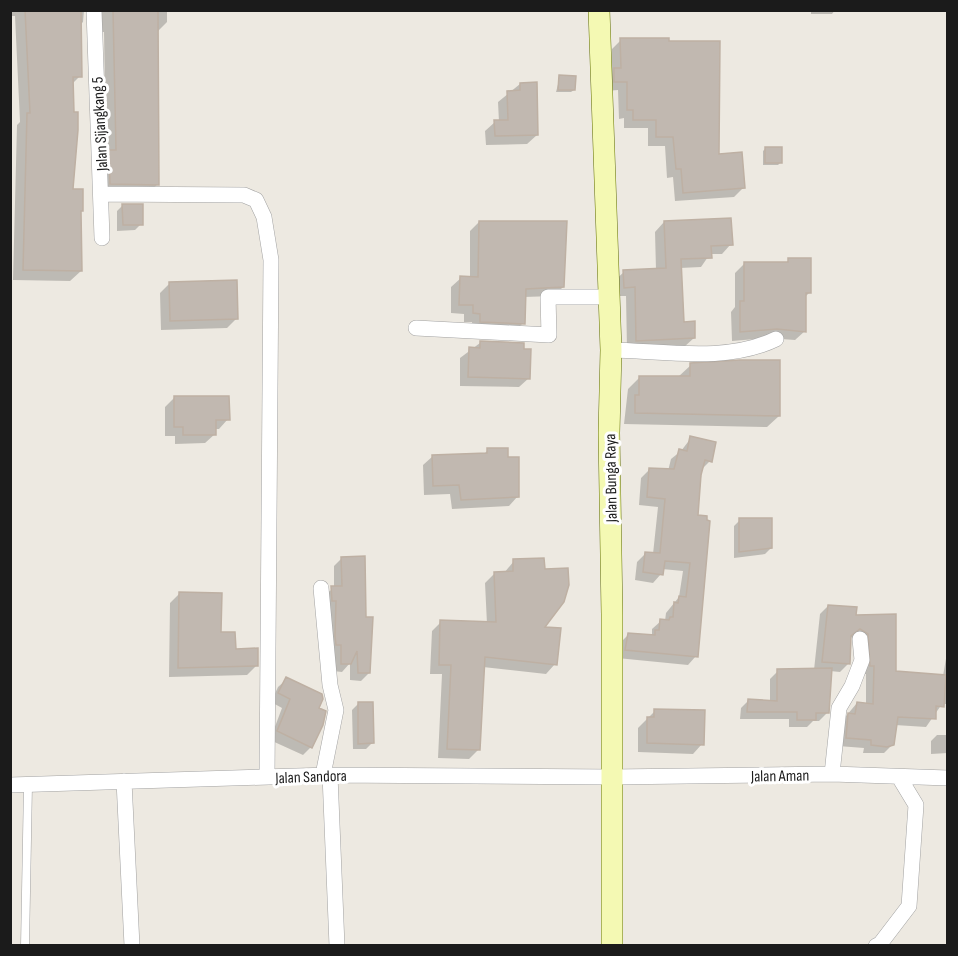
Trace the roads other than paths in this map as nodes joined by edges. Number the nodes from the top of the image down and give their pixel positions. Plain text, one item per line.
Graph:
1 (94, 10) edge
2 (599, 10) edge
3 (102, 194) junction
4 (102, 238) dead end
5 (609, 297) junction
6 (416, 328) dead end
7 (776, 339) dead end
8 (611, 350) junction
9 (321, 588) dead end
10 (861, 639) dead end
11 (832, 774) junction
12 (326, 775) junction
13 (267, 777) junction
14 (612, 777) junction
15 (899, 777) junction
16 (948, 778) edge
17 (124, 781) junction
18 (10, 785) edge
19 (28, 785) junction
20 (25, 945) edge
21 (132, 945) edge
22 (337, 945) edge
23 (612, 945) edge
24 (876, 945) edge

1 - 3 street, Jalan Sijangkang 5
2 - 5 street, Jalan Bunga Raya
3 - 4 street, Jalan Sijangkang 5
3 - 13 street
5 - 6 street
5 - 8 street, Jalan Bunga Raya
7 - 8 street
8 - 14 street, Jalan Bunga Raya
9 - 12 street
10 - 11 street
11 - 14 street, Jalan Aman
11 - 15 street, Jalan Aman
12 - 13 street, Jalan Sandora
12 - 14 street, Jalan Sandora
12 - 22 street
13 - 17 street, Jalan Sandora
14 - 23 street, Jalan Bunga Raya
15 - 16 street, Jalan Aman
15 - 24 street
17 - 19 street, Jalan Sandora
17 - 21 street
18 - 19 street, Jalan Sandora
19 - 20 lane

